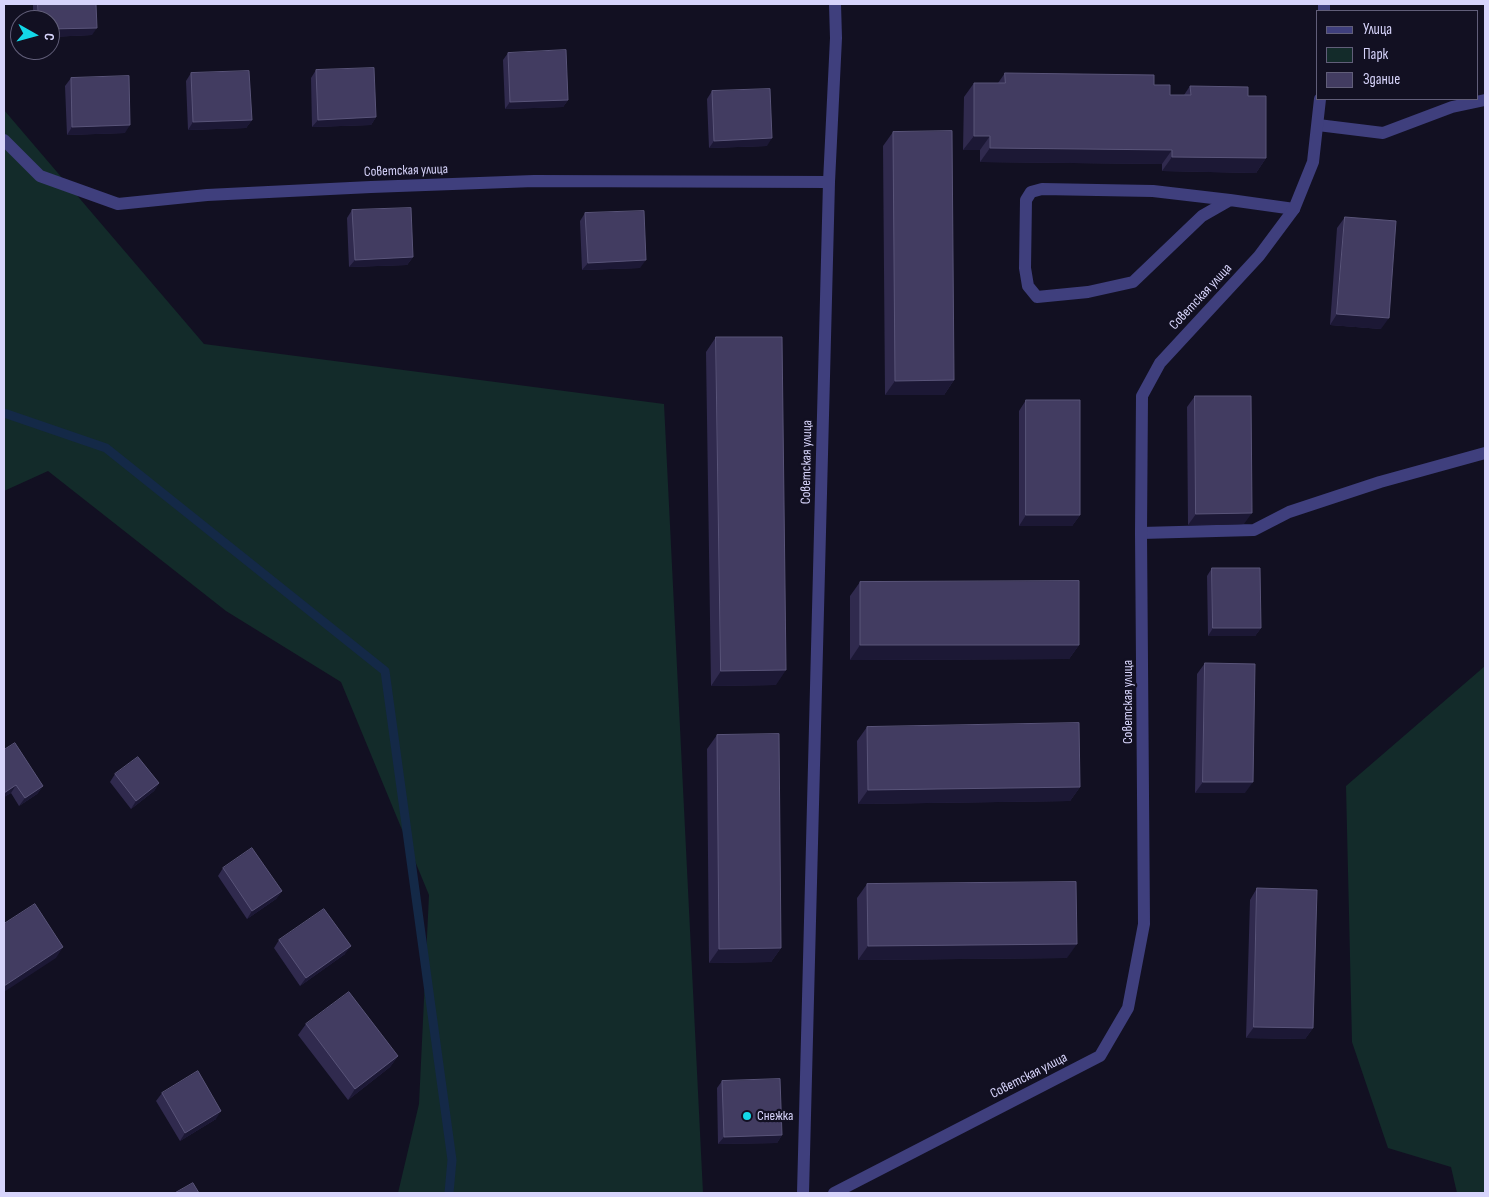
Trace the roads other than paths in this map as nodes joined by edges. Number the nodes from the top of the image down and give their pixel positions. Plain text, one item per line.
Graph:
1 (835, 4) edge
2 (1320, 100) edge
3 (1485, 100) edge
4 (1318, 125) junction
5 (4, 140) edge
6 (829, 182) junction
7 (1230, 200) junction
8 (1294, 209) junction
9 (1485, 453) edge
10 (1141, 534) junction
11 (803, 1193) edge
12 (834, 1193) edge

1 - 6 street, Советская улица
2 - 4 street, Советская улица
3 - 4 street
4 - 8 street, Советская улица
5 - 6 street, Советская улица
6 - 11 street, Советская улица
7 - 7 street
7 - 8 street
8 - 10 street, Советская улица
9 - 10 street
10 - 12 street, Советская улица

